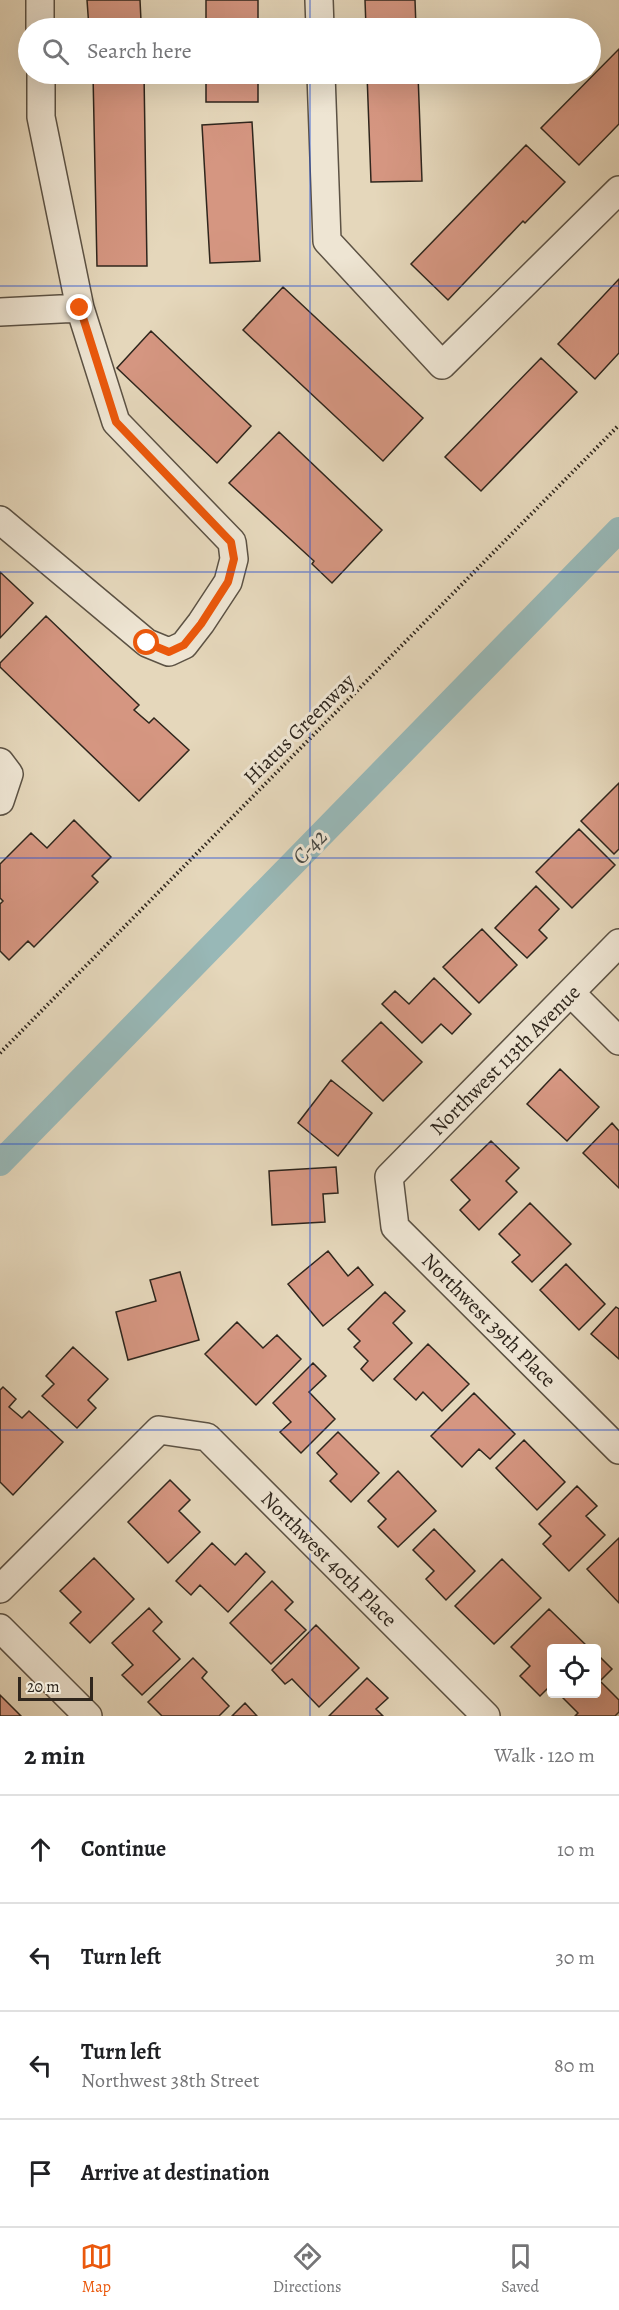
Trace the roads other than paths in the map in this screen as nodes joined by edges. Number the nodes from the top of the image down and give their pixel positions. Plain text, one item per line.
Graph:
1 (40, 0) edge
2 (319, 0) edge
3 (40, 18) edge
4 (320, 18) edge
5 (41, 84) edge
6 (321, 84) edge
7 (619, 190) edge
8 (80, 308) junction
9 (0, 312) edge
10 (0, 519) edge
11 (0, 762) edge
12 (0, 801) edge
13 (619, 943) edge
14 (571, 993) junction
15 (619, 1041) edge
16 (389, 1177) joint
17 (619, 1450) edge
18 (0, 1589) edge
19 (0, 1628) edge
20 (88, 1716) edge
21 (486, 1716) edge

1 - 3 street
2 - 4 street
5 - 8 street
6 - 7 street
8 - 9 street
8 - 10 street
11 - 12 street
13 - 14 street, Northwest 113th Avenue
14 - 15 street
14 - 16 street, Northwest 113th Avenue
16 - 17 street, Northwest 39th Place
18 - 21 street, Northwest 40th Place
19 - 20 street

